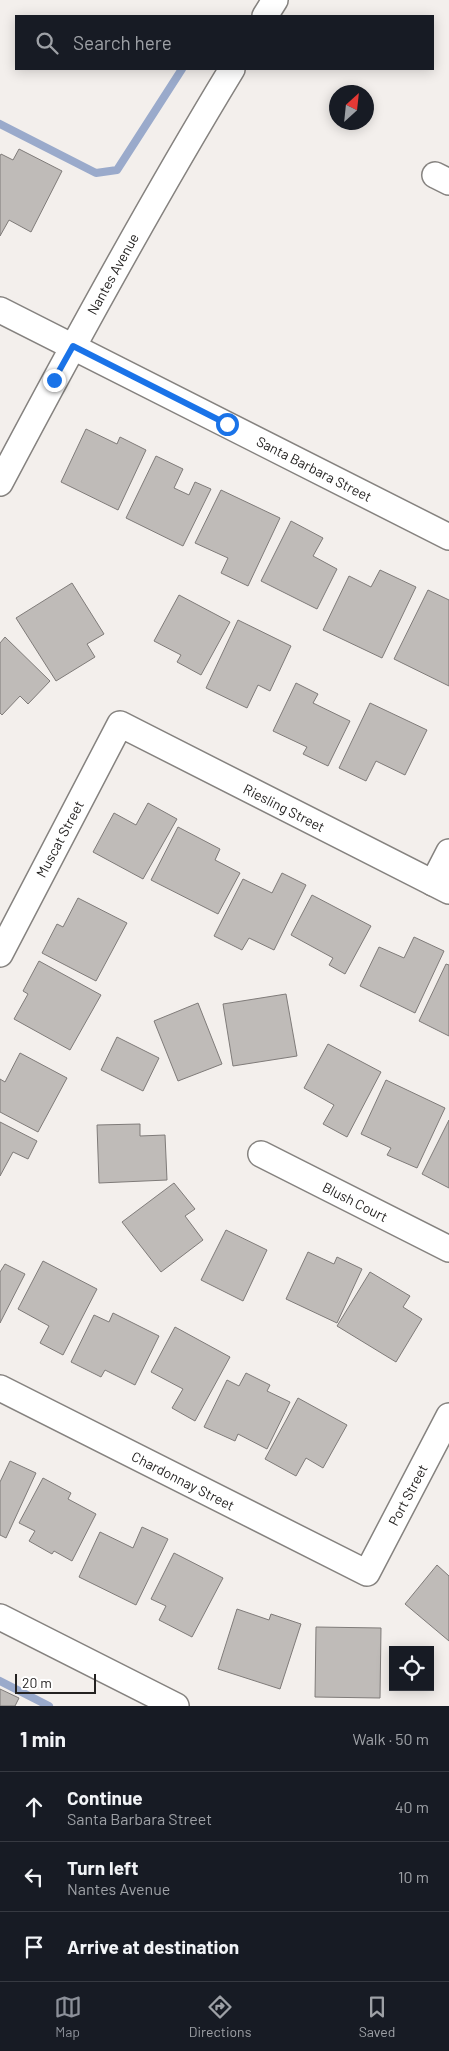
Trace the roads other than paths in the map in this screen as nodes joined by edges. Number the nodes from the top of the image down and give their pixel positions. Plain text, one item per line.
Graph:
1 (275, 0) edge
2 (266, 15) edge
3 (231, 70) edge
4 (0, 310) edge
5 (73, 346) junction
6 (0, 483) edge
7 (449, 537) edge
8 (120, 724) joint
9 (449, 852) edge
10 (441, 887) edge
11 (0, 954) edge
12 (261, 1154) dead end
13 (449, 1249) edge
14 (0, 1388) edge
15 (449, 1416) edge
16 (367, 1574) joint
17 (0, 1617) edge
18 (176, 1706) edge

1 - 2 street
3 - 5 street, Nantes Avenue
4 - 5 street, Santa Barbara Street
5 - 6 street, Nantes Avenue
5 - 7 street, Santa Barbara Street
8 - 10 street, Riesling Street
8 - 11 street, Muscat Street
9 - 10 street
12 - 13 street, Blush Court
14 - 16 street, Chardonnay Street
15 - 16 street, Port Street
17 - 18 street

